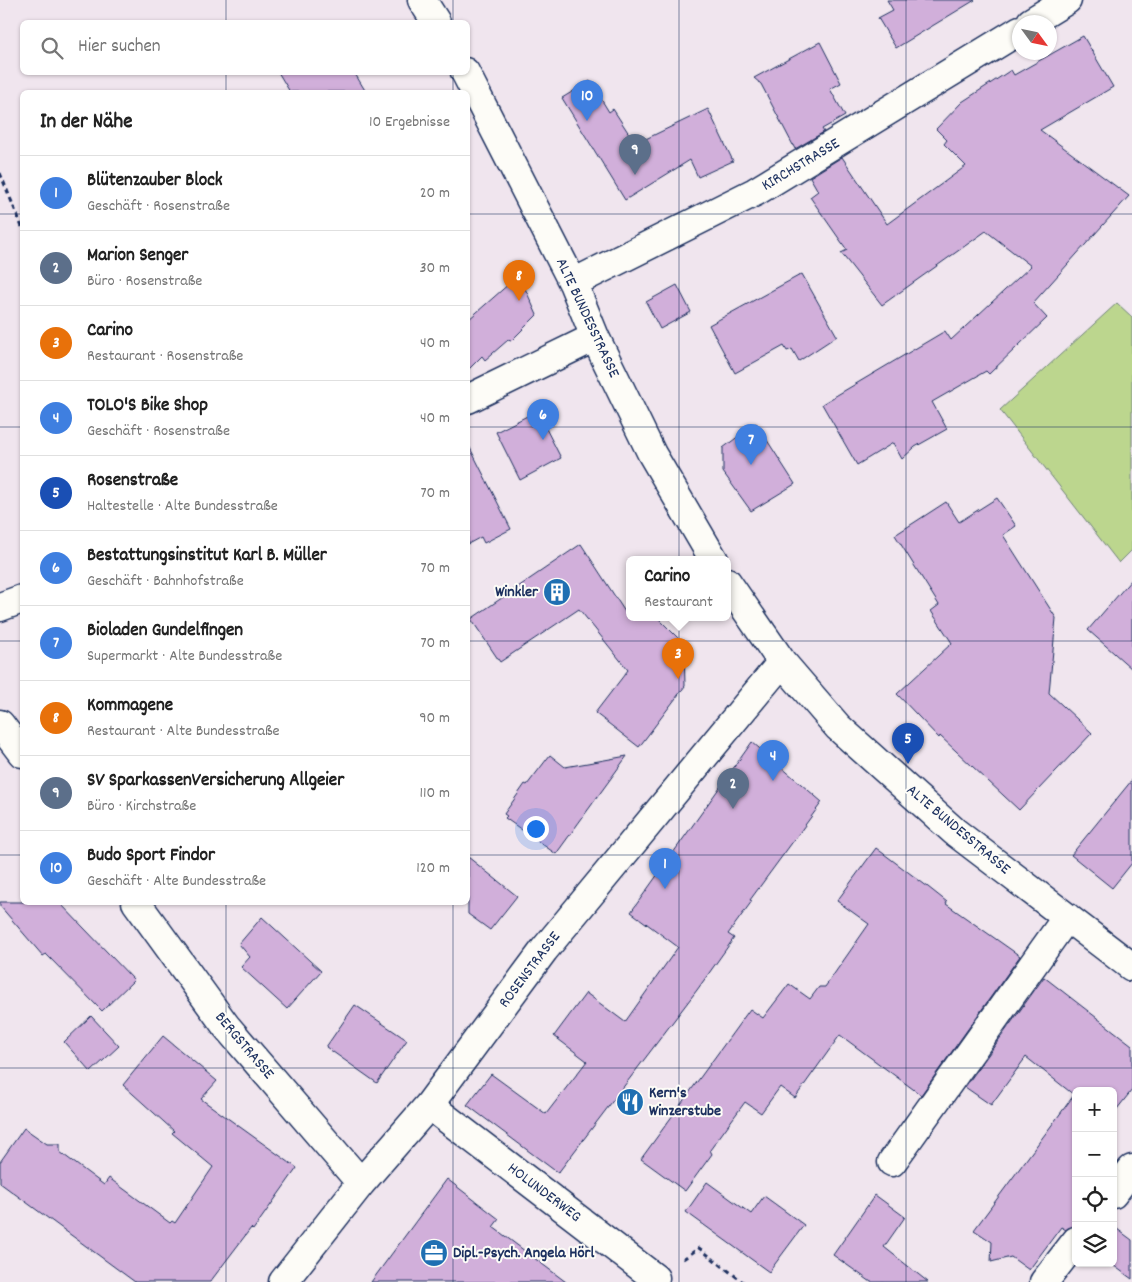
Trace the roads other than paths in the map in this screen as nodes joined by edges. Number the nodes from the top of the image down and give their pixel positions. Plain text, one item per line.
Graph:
1 (422, 0) edge
2 (1067, 0) edge
3 (1042, 15) edge
4 (435, 20) edge
5 (1012, 35) edge
6 (467, 75) edge
7 (573, 283) junction
8 (596, 337) junction
9 (470, 397) edge
10 (712, 556) edge
11 (731, 588) edge
12 (20, 600) edge
13 (0, 607) edge
14 (782, 662) junction
15 (0, 724) edge
16 (20, 750) edge
17 (138, 905) edge
18 (1067, 918) junction
19 (1132, 966) edge
20 (428, 1105) junction
21 (892, 1162) dead end
22 (1132, 1170) edge
23 (360, 1183) junction
24 (1117, 1189) edge
25 (1072, 1246) edge
26 (654, 1280) edge
27 (283, 1282) edge
28 (1044, 1282) edge

1 - 4 street
2 - 3 street
5 - 7 street, KIRCHSTRASSE
6 - 7 street, ALTE BUNDESSTRASSE
7 - 8 street, ALTE BUNDESSTRASSE
8 - 9 street
8 - 10 street, ALTE BUNDESSTRASSE
11 - 14 street, ALTE BUNDESSTRASSE
12 - 13 street
14 - 18 street, ALTE BUNDESSTRASSE
14 - 20 street, ROSENSTRASSE
15 - 16 street
17 - 23 street, BERGSTRASSE
18 - 19 street, ALTE BUNDESSTRASSE
18 - 21 street
20 - 23 street, ROSENSTRASSE
20 - 26 street, HOLUNDERWEG
22 - 24 street
23 - 27 street, ROSENSTRASSE
25 - 28 street

